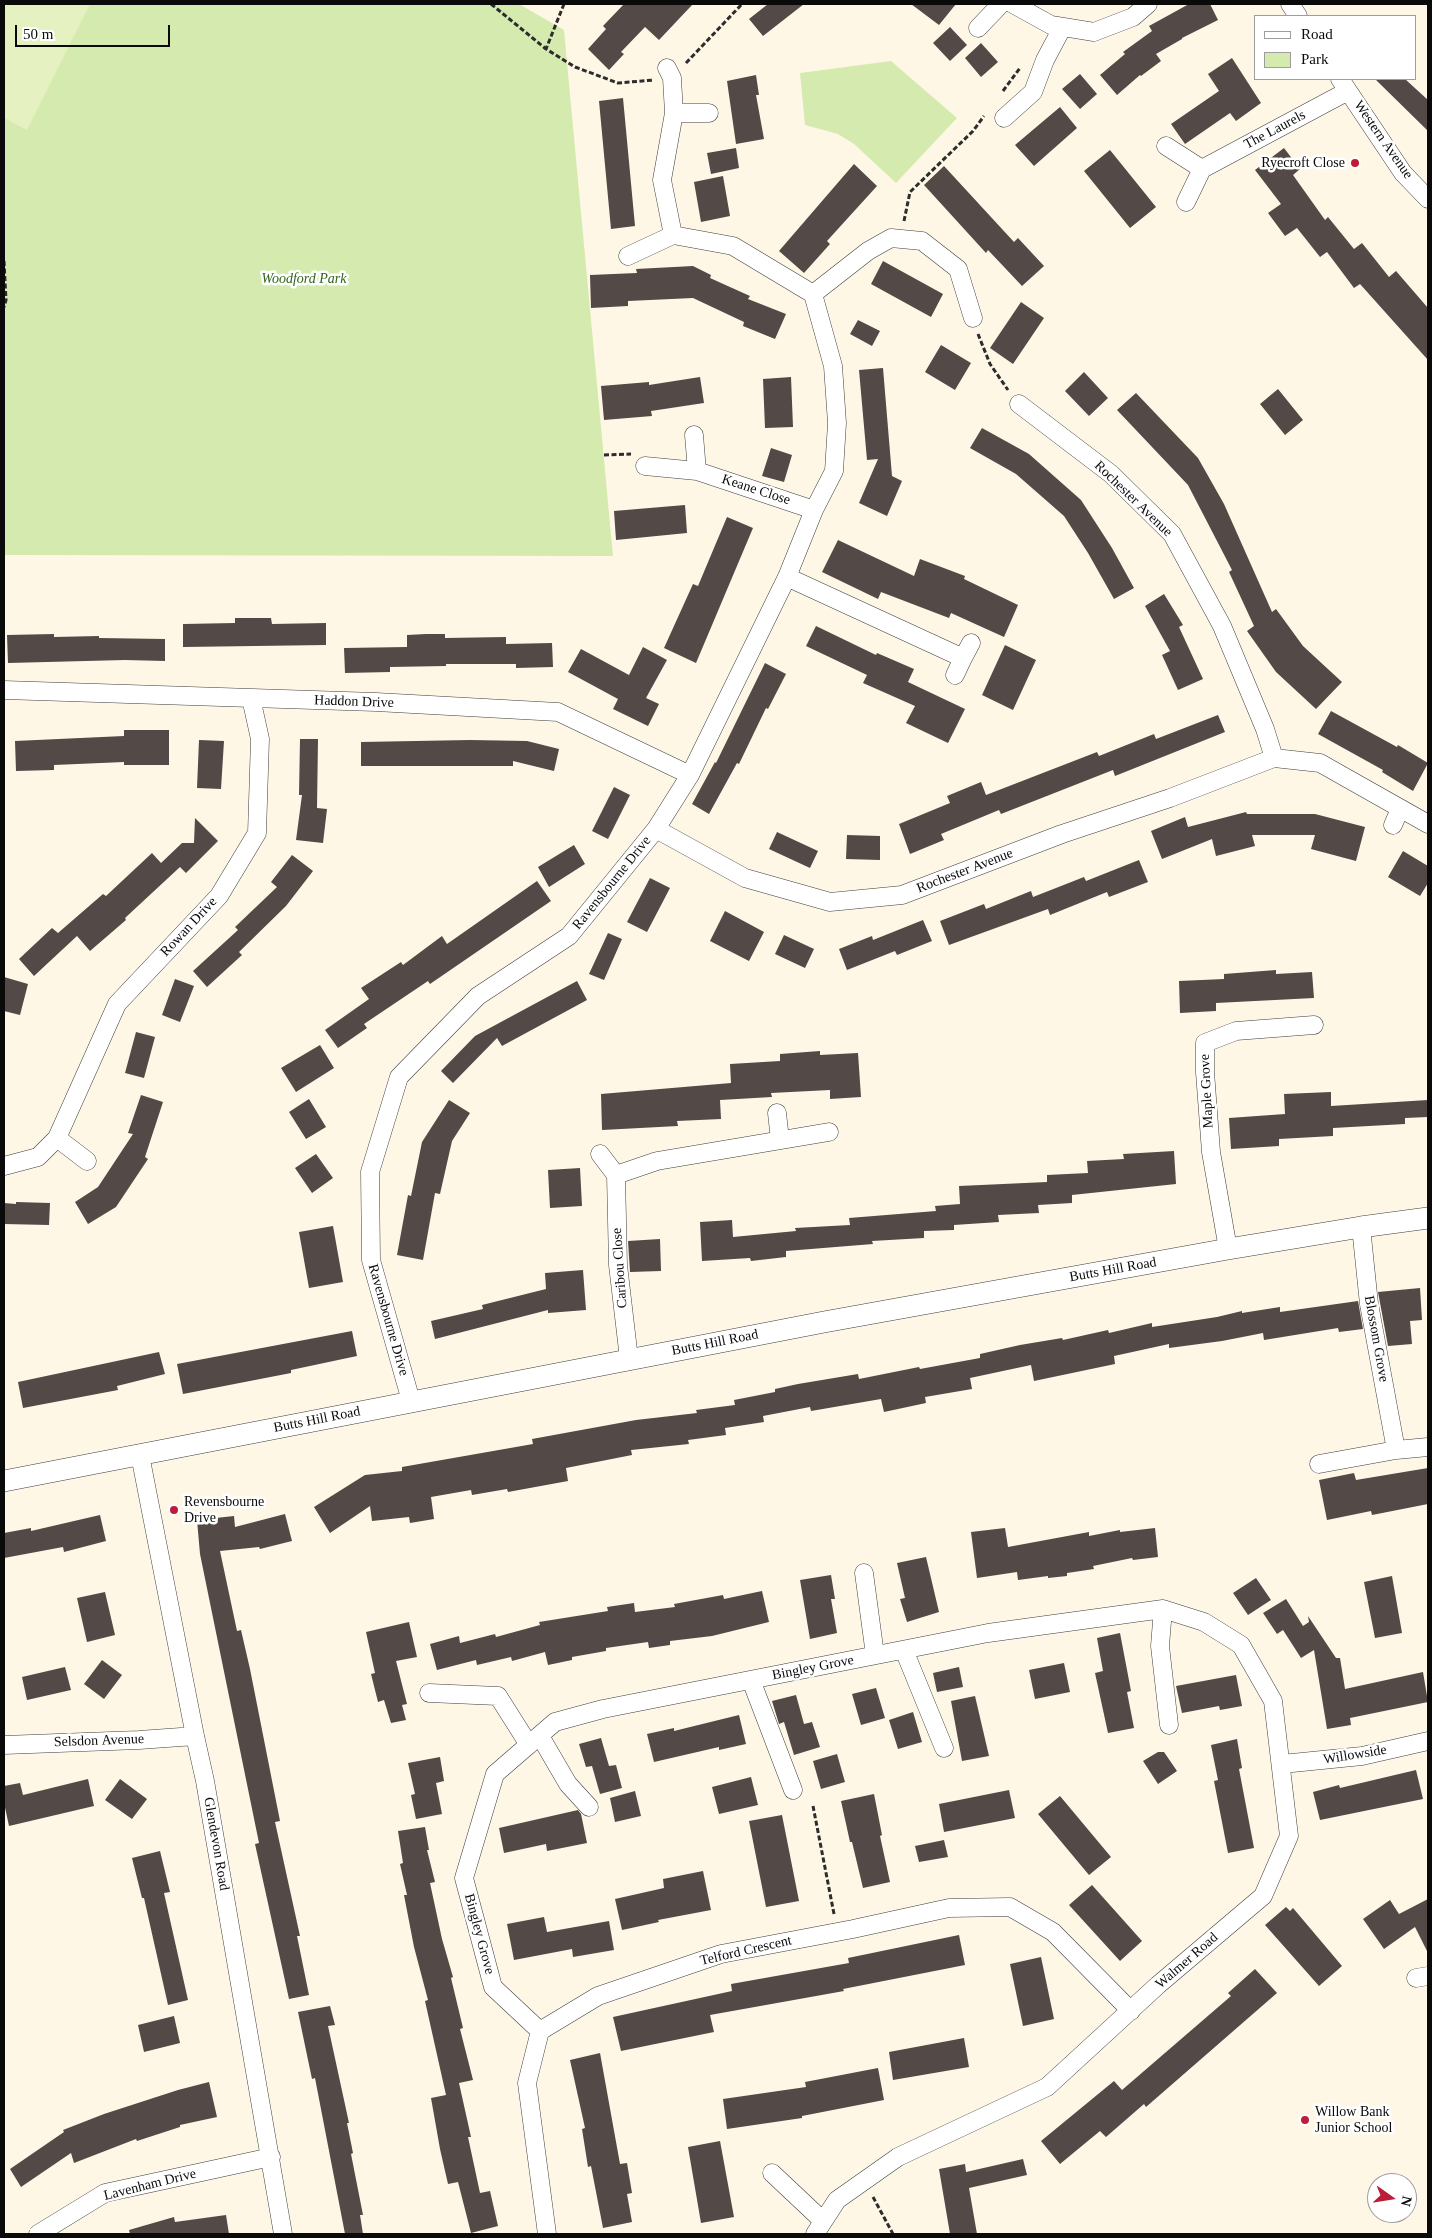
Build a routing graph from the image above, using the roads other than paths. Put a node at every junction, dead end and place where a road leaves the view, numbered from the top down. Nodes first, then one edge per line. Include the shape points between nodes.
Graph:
1 (1001, 4) edge
2 (1013, 4) edge
3 (1148, 4) edge
4 (1290, 4) edge
5 (1297, 15) edge
6 (978, 28) dead end
7 (1062, 28) junction
8 (669, 73) road end
9 (1344, 85) edge
10 (709, 113) dead end
11 (997, 113) road end
12 (674, 114) junction
13 (1166, 146) dead end
14 (1202, 169) junction
15 (1428, 199) edge
16 (1186, 202) dead end
17 (673, 234) junction
18 (628, 256) dead end
19 (814, 294) junction
20 (973, 318) road end
21 (1019, 404) road end
22 (694, 435) dead end
23 (645, 466) dead end
24 (698, 471) junction
25 (814, 510) junction
26 (787, 577) junction
27 (955, 675) dead end
28 (4, 690) edge
29 (251, 698) junction
30 (1274, 758) junction
31 (690, 775) junction
32 (1428, 824) edge
33 (656, 829) junction
34 (1314, 1025) dead end
35 (777, 1113) dead end
36 (829, 1132) dead end
37 (57, 1138) junction
38 (780, 1140) junction
39 (600, 1154) dead end
40 (87, 1161) dead end
41 (4, 1166) edge
42 (616, 1176) junction
43 (1428, 1218) edge
44 (1361, 1227) junction
45 (1228, 1250) junction
46 (629, 1360) junction
47 (411, 1401) junction
48 (1428, 1447) edge
49 (1396, 1450) junction
50 (140, 1455) junction
51 (1319, 1464) dead end
52 (4, 1481) edge
53 (864, 1573) dead end
54 (1162, 1609) junction
55 (988, 1633) joint
56 (904, 1650) junction
57 (875, 1655) junction
58 (751, 1680) junction
59 (429, 1693) dead end
60 (1169, 1725) dead end
61 (195, 1736) junction
62 (534, 1740) junction
63 (1428, 1742) edge
64 (4, 1745) edge
65 (944, 1748) dead end
66 (1282, 1764) junction
67 (793, 1790) dead end
68 (588, 1807) dead end
69 (1131, 2011) junction
70 (540, 2031) junction
71 (271, 2157) junction
72 (772, 2173) dead end
73 (819, 2227) edge
74 (38, 2234) edge
75 (284, 2234) edge
76 (547, 2234) edge

1 - 6 street
2 - 7 street
3 - 7 street via 1133,17 1094,32
4 - 5 street
7 - 11 street via 1033,92
8 - 12 street
9 - 14 street, The Laurels
9 - 15 street, Western Avenue via 1403,173
10 - 12 street
12 - 17 street via 662,180
13 - 14 street
14 - 16 street
17 - 18 street
17 - 19 street via 733,246
19 - 20 street via 868,251 891,238 922,241 958,268
19 - 25 street, Ravensbourne Drive via 834,366 837,424 834,471
21 - 30 street, Rochester Avenue via 1111,474 1172,534 1222,626 1265,728
22 - 24 street
23 - 24 street, Keane Close
24 - 25 street, Keane Close
25 - 26 street, Ravensbourne Drive
26 - 27 street via 967,650
26 - 31 street, Ravensbourne Drive
28 - 29 street, Haddon Drive
29 - 31 street, Haddon Drive via 558,712
29 - 37 street, Rowan Drive via 260,739 256,833 218,896 117,1004
30 - 32 street, Rochester Avenue via 1320,763 1396,817
30 - 33 street, Rochester Avenue via 902,895 830,902 745,878
31 - 33 street, Ravensbourne Drive
33 - 47 street, Ravensbourne Drive via 569,936 478,996 399,1077 370,1172 371,1260
34 - 45 street, Maple Grove via 1236,1031 1205,1043 1204,1072 1211,1152
35 - 38 street
36 - 38 street
37 - 40 street
37 - 41 street, Rowan Drive via 38,1157
38 - 42 street via 657,1161
39 - 42 street
42 - 46 street, Caribou Close via 618,1264
43 - 44 street, Butts Hill Road
44 - 45 street, Butts Hill Road
44 - 49 street, Blossom Grove via 1369,1304
45 - 46 street, Butts Hill Road
46 - 47 street, Butts Hill Road
47 - 50 street, Butts Hill Road
48 - 49 street
49 - 51 street
50 - 52 street, Butts Hill Road
50 - 61 street, Glendevon Road
53 - 57 street
54 - 55 street, Walmer Road
54 - 60 street via 1160,1646
54 - 66 street, Walmer Road via 1204,1622 1241,1645 1273,1701
55 - 56 street, Bingley Grove
56 - 57 street, Bingley Grove
56 - 65 street
57 - 58 street, Bingley Grove
58 - 62 street, Bingley Grove via 603,1708 555,1722
58 - 67 street, Bingley Grove
59 - 62 street via 498,1696
61 - 64 street, Selsdon Avenue
61 - 71 street, Glendevon Road
62 - 68 street
62 - 70 street, Bingley Grove via 495,1774 464,1878 493,1986
63 - 66 street, Willowside via 1362,1756
66 - 69 street, Walmer Road via 1289,1836 1262,1896
69 - 70 street, Telford Crescent via 1053,1932 1010,1908 949,1908 721,1954 598,1996
69 - 73 street, Walmer Road via 1047,2087 898,2157 837,2200
70 - 76 street via 527,2083
71 - 74 street, Lavenham Drive via 104,2193
71 - 75 street, Glendevon Road
72 - 73 street, Walmer Road

